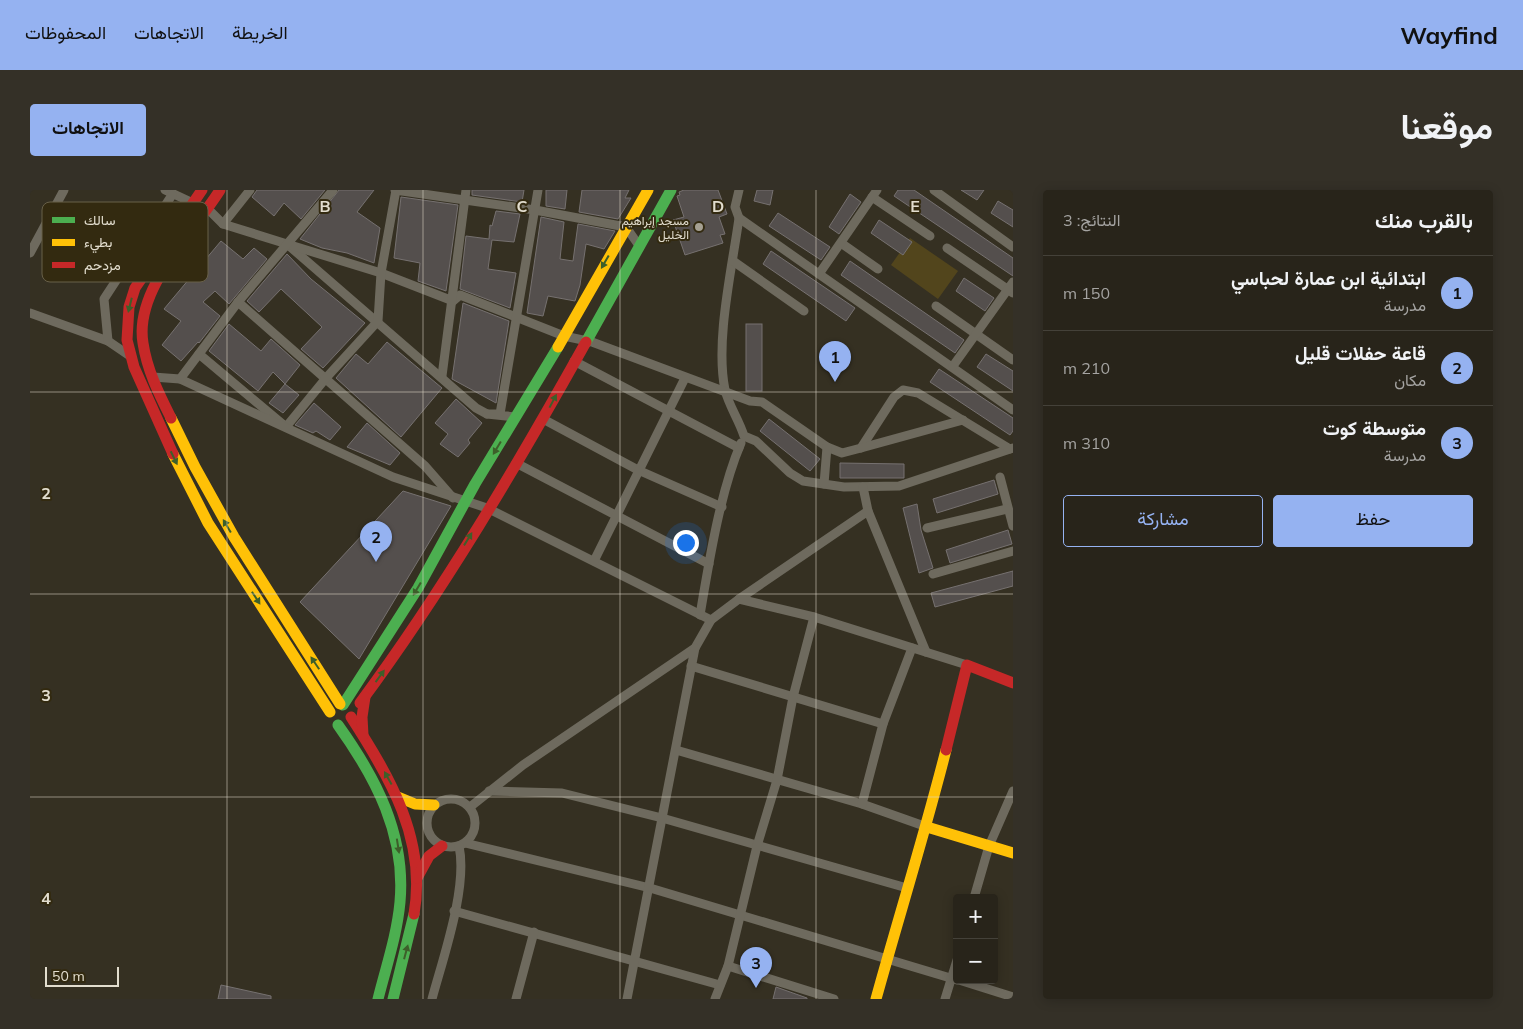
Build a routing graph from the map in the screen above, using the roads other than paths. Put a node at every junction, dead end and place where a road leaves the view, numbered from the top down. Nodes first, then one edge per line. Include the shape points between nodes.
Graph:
1 (64, 190) edge
2 (202, 190) edge
3 (220, 190) edge
4 (250, 190) edge
5 (333, 190) edge
6 (396, 190) edge
7 (466, 190) edge
8 (538, 190) edge
9 (648, 190) edge
10 (671, 190) edge
11 (739, 190) edge
12 (934, 190) edge
13 (169, 192) edge
14 (874, 194) edge
15 (464, 201) junction
16 (56, 202) edge
17 (191, 202) edge
18 (194, 202) edge
19 (209, 210) joint
20 (535, 210) junction
21 (739, 218) junction
22 (223, 224) junction
23 (42, 225) edge
24 (626, 227) junction
25 (930, 236) dead end
26 (33, 239) edge
27 (840, 243) junction
28 (287, 244) junction
29 (1013, 247) edge
30 (640, 248) junction
31 (947, 248) dead end
32 (30, 253) edge
33 (733, 261) junction
34 (878, 269) dead end
35 (381, 273) junction
36 (819, 274) junction
37 (114, 282) edge
38 (139, 282) edge
39 (157, 282) edge
40 (1011, 288) edge
41 (453, 301) junction
42 (238, 302) junction
43 (936, 306) dead end
44 (804, 311) dead end
45 (30, 313) edge
46 (517, 317) junction
47 (378, 321) junction
48 (976, 335) junction
49 (564, 336) junction
50 (108, 341) junction
51 (586, 342) junction
52 (200, 354) junction
53 (130, 356) junction
54 (1013, 360) edge
55 (574, 361) junction
56 (953, 366) junction
57 (442, 376) junction
58 (153, 377) junction
59 (326, 378) junction
60 (685, 378) junction
61 (180, 379) junction
62 (726, 392) junction
63 (669, 410) junction
64 (1013, 410) edge
65 (487, 414) junction
66 (516, 417) junction
67 (543, 419) junction
68 (963, 420) junction
69 (286, 427) junction
70 (744, 436) junction
71 (827, 447) junction
72 (739, 448) junction
73 (861, 448) junction
74 (1011, 448) edge
75 (516, 464) junction
76 (638, 470) junction
77 (1000, 477) dead end
78 (824, 484) junction
79 (863, 488) junction
80 (453, 498) junction
81 (465, 503) junction
82 (722, 507) junction
83 (487, 508) junction
84 (1007, 509) junction
85 (868, 511) junction
86 (616, 517) junction
87 (1013, 526) edge
88 (927, 528) dead end
89 (1013, 551) edge
90 (594, 561) junction
91 (709, 564) junction
92 (933, 574) dead end
93 (739, 599) junction
94 (700, 615) junction
95 (814, 617) junction
96 (711, 620) junction
97 (695, 648) junction
98 (912, 648) junction
99 (926, 652) junction
100 (967, 665) junction
101 (691, 666) junction
102 (1013, 683) edge
103 (365, 697) junction
104 (793, 697) junction
105 (342, 704) junction
106 (330, 712) junction
107 (351, 716) junction
108 (883, 724) junction
109 (338, 725) junction
110 (364, 737) junction
111 (676, 750) junction
112 (777, 780) junction
113 (489, 791) junction
114 (1013, 791) edge
115 (398, 797) junction
116 (862, 804) junction
117 (434, 805) junction
118 (470, 807) junction
119 (662, 818) junction
120 (927, 826) junction
121 (462, 844) junction
122 (442, 846) junction
123 (757, 846) junction
124 (989, 846) junction
125 (1013, 853) edge
126 (417, 878) junction
127 (650, 888) junction
128 (907, 888) junction
129 (975, 894) edge
130 (454, 911) junction
131 (740, 915) junction
132 (534, 932) junction
133 (635, 960) junction
134 (888, 960) junction
135 (728, 966) junction
136 (953, 978) edge
137 (953, 984) edge
138 (972, 984) edge
139 (720, 985) junction
140 (1013, 997) edge
141 (378, 999) edge
142 (393, 999) edge
143 (432, 999) edge
144 (516, 999) edge
145 (627, 999) edge
146 (716, 999) edge
147 (834, 999) edge
148 (876, 999) edge
149 (945, 999) edge

1 - 16 street
2 - 18 main road
3 - 19 main road
4 - 22 street
5 - 28 street
6 - 15 street
6 - 35 street
7 - 15 street
8 - 20 street
9 - 24 main road
10 - 30 main road
11 - 21 street via 735,208
12 - 29 street
13 - 17 street
14 - 25 street
14 - 27 street
15 - 20 street
15 - 41 street
19 - 22 street
20 - 24 street
20 - 46 street
21 - 33 street
21 - 36 street
22 - 28 street
23 - 26 street
24 - 30 street
24 -> 49 main road
26 - 32 street
27 - 34 street
27 - 36 street
28 - 35 street
28 - 42 street
28 - 47 street
30 - 51 main road
31 - 40 street
33 - 44 street
33 - 62 street via 723,334 722,368
35 - 41 street
35 - 47 street
36 - 56 street
37 - 50 street via 104,299
38 -> 53 main road via 129,307 127,323
39 - 58 main road via 147,301 142,328 142,342
40 - 48 street
41 - 46 street via 460,295
41 - 57 street
42 - 52 street
42 - 59 street
43 - 48 street
45 - 50 street
46 - 49 street
46 - 65 street via 500,414
47 - 57 street
47 - 59 street
48 - 54 street
48 - 56 street
49 - 51 street
49 - 66 main road
50 - 53 street
51 - 55 main road
51 - 60 street
52 - 61 street
52 - 69 street
53 -> 106 main road via 173,456 208,523
55 - 63 street
67 -> 55 main road
56 - 64 street
57 - 65 street via 476,408
58 - 61 street
105 -> 58 main road via 201,483
59 - 69 street
59 - 80 street via 425,466
60 - 62 street
60 - 63 street
61 - 69 street
62 - 70 street
62 - 71 street via 762,402
63 - 72 street
63 - 76 street
65 - 66 street
66 -> 81 main road
67 - 75 main road
67 - 76 street
68 - 73 street
68 - 73 street via 918,393 903,390 894,397
68 - 74 street
69 - 80 street via 393,477
70 - 72 street
70 - 78 street via 756,441 803,481
71 - 73 street via 842,453
71 - 78 street
72 - 82 street
74 - 79 street via 899,486
75 - 83 main road
75 - 86 street
76 - 82 street
76 - 86 street
77 - 84 street
78 - 79 street
79 - 85 street
80 - 81 street
81 - 83 street
81 -> 105 main road via 418,588 372,663
82 - 91 street
83 - 90 street
103 -> 83 main road via 403,645
84 - 87 street
84 - 88 street
85 - 93 street
85 - 99 street
86 - 90 street
86 - 91 street
89 - 92 street
90 - 94 street
91 - 94 street
93 - 95 street
93 - 96 street
94 - 96 street
95 - 98 street
95 - 104 street
96 - 97 street
97 - 101 street
97 - 113 street
98 - 99 street
98 - 108 street
99 - 100 street
100 - 102 main road
100 - 120 main road
101 - 104 street
101 - 111 street
103 - 107 main road
103 - 110 main road
104 - 108 street
104 - 112 street
105 - 106 main road via 334,706
105 - 107 main road via 349,708
106 - 109 main road via 332,722
107 - 109 main road via 344,725
107 - 110 main road
108 - 116 street
109 -> 141 main road via 380,791 395,831 398,850 400,904
115 -> 110 main road
111 - 112 street
111 - 119 street
112 - 116 street
112 - 123 street
113 - 118 street
113 - 119 street via 562,793
114 - 124 street
115 - 117 main road via 415,804
115 - 126 main road via 411,837
116 - 120 street
117 - 118 street via 441,800 457,798
117 - 122 street via 427,819 427,828
118 - 121 street via 475,830
119 - 123 street
119 - 127 street
120 - 124 main road
120 - 128 main road
121 - 122 street
121 - 127 street
121 - 130 street
122 - 126 main road via 429,856
123 - 128 street
123 - 131 street
124 - 125 main road
124 - 129 street
142 -> 126 main road via 408,942
127 - 131 street
127 - 133 street
128 - 134 main road
130 - 132 street
130 - 143 street
131 - 134 street
131 - 135 street
132 - 133 street
132 - 144 street
133 - 139 street
133 - 145 street
134 - 136 street
134 - 148 main road
135 - 139 street
135 - 147 street
137 - 149 street
138 - 140 street
139 - 146 street

